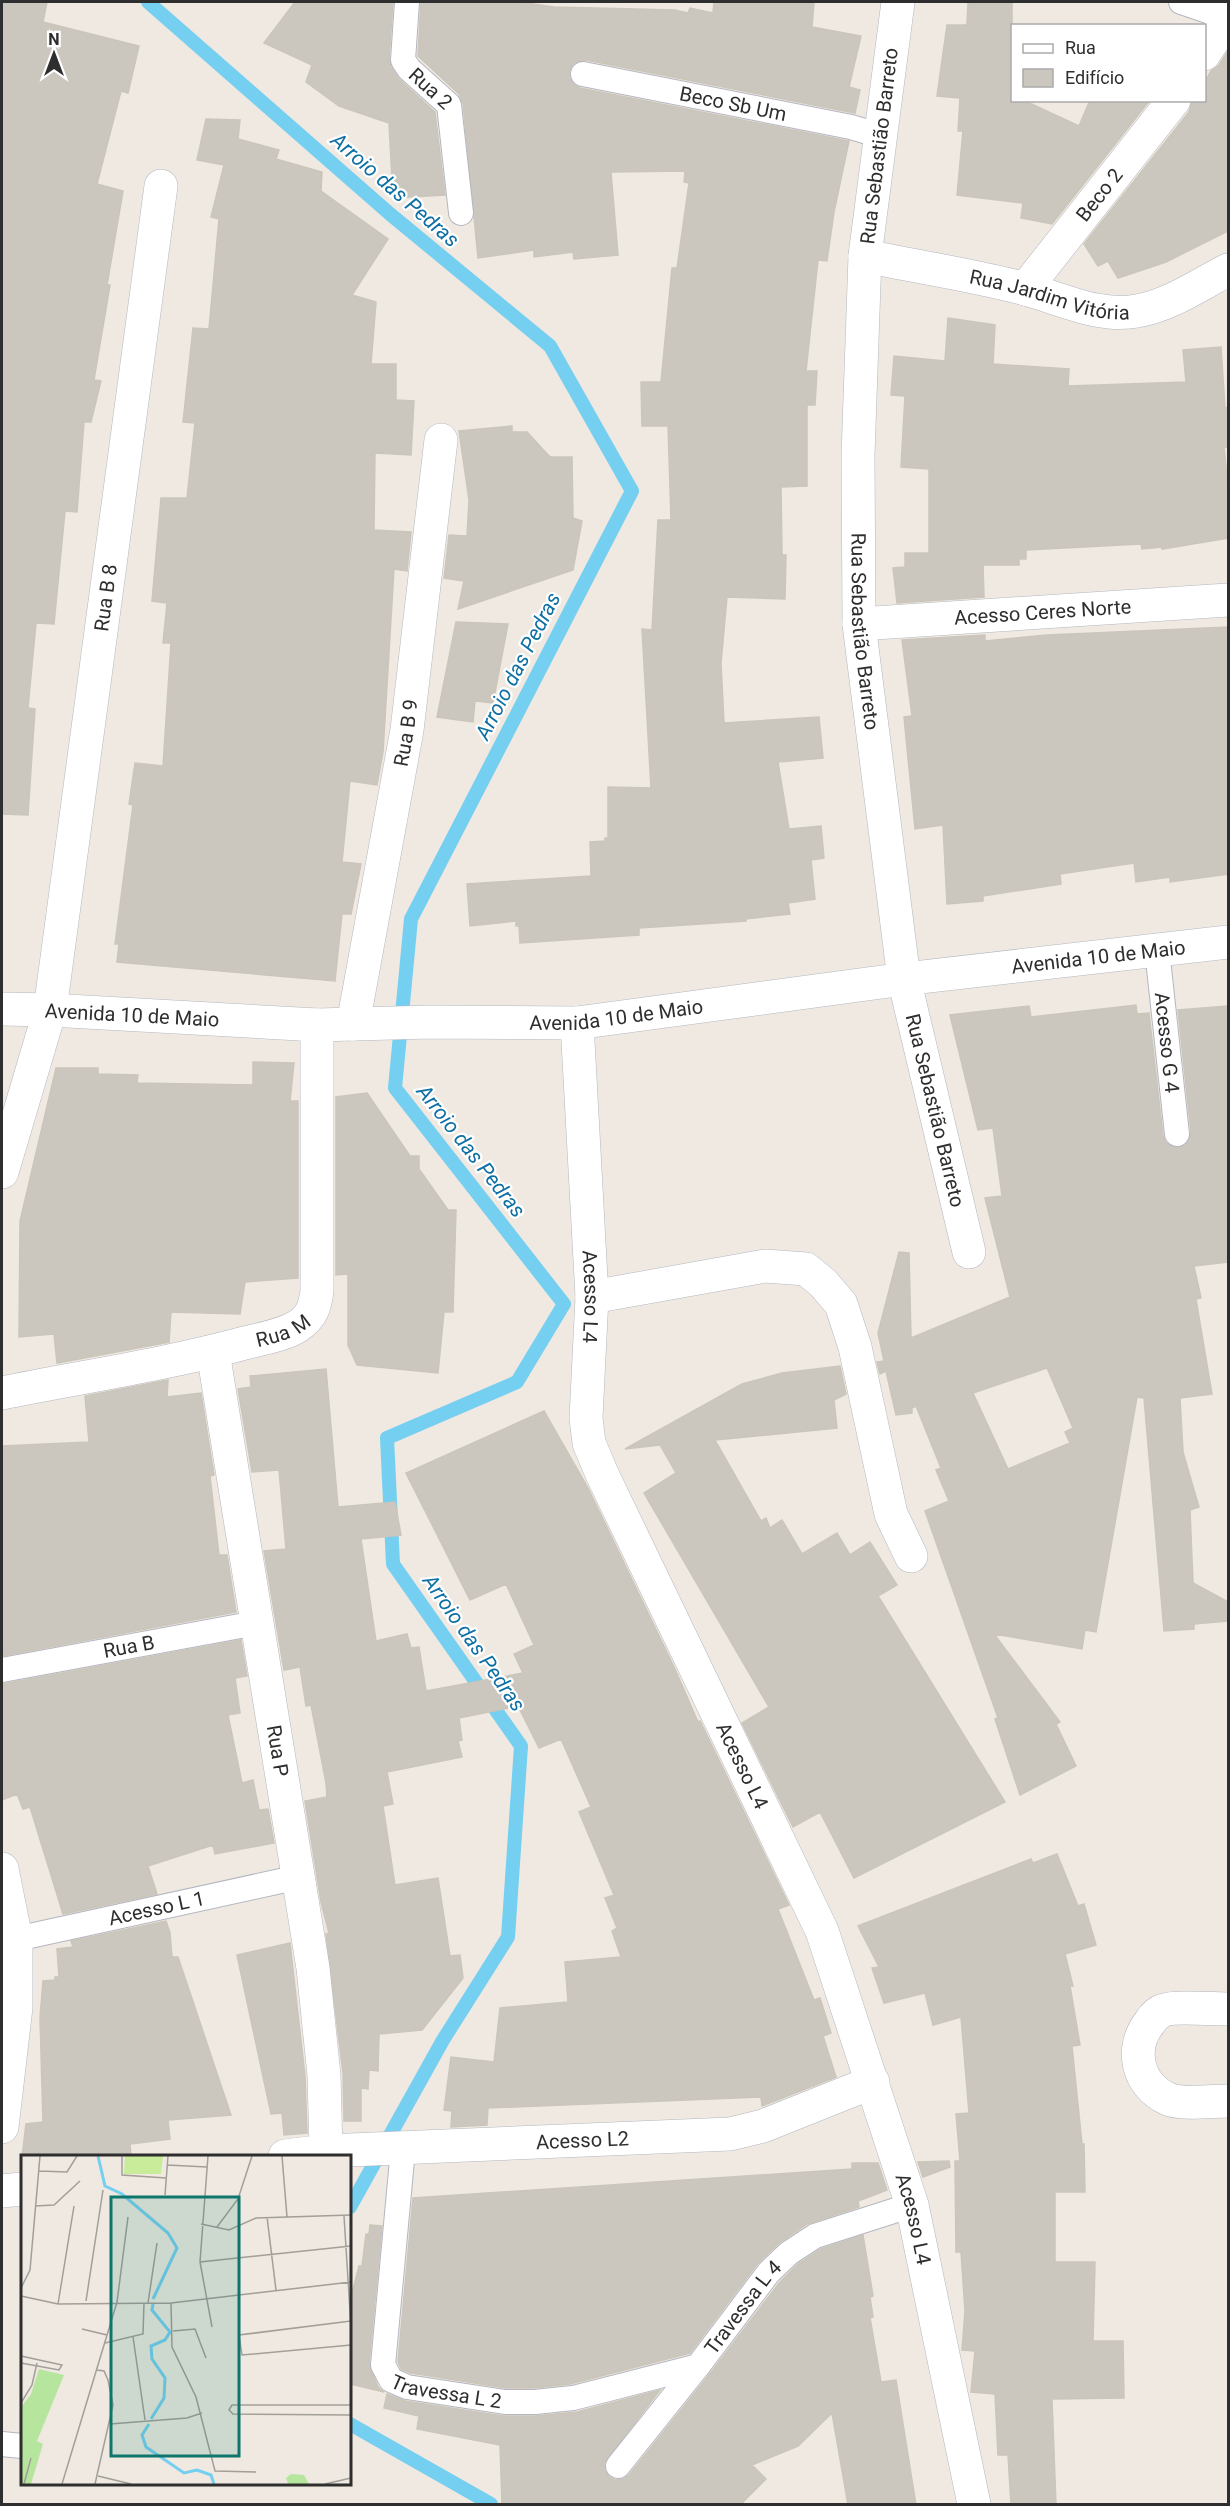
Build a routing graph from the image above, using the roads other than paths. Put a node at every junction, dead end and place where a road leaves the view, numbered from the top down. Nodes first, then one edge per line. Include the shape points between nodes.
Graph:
1 (407, 2) edge
2 (898, 2) edge
3 (1181, 2) edge
4 (1228, 18) edge
5 (1206, 51) edge
6 (583, 74) dead end
7 (1172, 102) edge
8 (881, 136) junction
9 (161, 186) dead end
10 (461, 213) dead end
11 (865, 256) junction
12 (1228, 270) edge
13 (1025, 289) junction
14 (441, 440) dead end
15 (1228, 600) edge
16 (859, 624) junction
17 (1228, 942) edge
18 (1157, 950) junction
19 (904, 979) junction
20 (2, 1009) edge
21 (50, 1010) junction
22 (577, 1023) junction
23 (366, 1024) junction
24 (318, 1025) junction
25 (1177, 1134) dead end
26 (2, 1172) edge
27 (969, 1252) dead end
28 (592, 1297) junction
29 (213, 1352) junction
30 (2, 1393) edge
31 (911, 1556) dead end
32 (256, 1623) junction
33 (2, 1670) edge
34 (2, 1869) edge
35 (299, 1877) junction
36 (15, 1939) junction
37 (1228, 2009) edge
38 (873, 2082) junction
39 (1228, 2101) edge
40 (2, 2127) edge
41 (403, 2149) junction
42 (326, 2151) junction
43 (299, 2155) edge
44 (21, 2189) edge
45 (2, 2191) edge
46 (912, 2205) junction
47 (698, 2366) junction
48 (2, 2444) edge
49 (21, 2446) edge
50 (618, 2466) dead end
51 (974, 2505) edge

1 - 10 lane, Rua 2 via 403,60 449,105
2 - 8 street, Rua Sebastião Barreto
3 - 4 lane
4 - 5 street
6 - 8 lane, Beco Sb Um
7 - 13 street, Beco 2
8 - 11 street, Rua Sebastião Barreto
9 - 21 street, Rua B 8
11 - 13 street, Rua Jardim Vitória
11 - 16 street, Rua Sebastião Barreto via 858,455
12 - 13 street, Rua Jardim Vitória via 1166,302 1137,312 1093,309
14 - 23 street, Rua B 9 via 407,730
15 - 16 street, Acesso Ceres Norte
16 - 19 street, Rua Sebastião Barreto
17 - 18 street, Avenida 10 de Maio
18 - 19 street, Avenida 10 de Maio
18 - 25 lane, Acesso G 4
19 - 22 street, Avenida 10 de Maio
19 - 27 street, Rua Sebastião Barreto
20 - 21 street, Avenida 10 de Maio
21 - 24 street, Avenida 10 de Maio
21 - 26 street, Rua B 8
22 - 23 street, Avenida 10 de Maio
22 - 28 street, Acesso L4
23 - 24 street, Avenida 10 de Maio
24 - 29 street, Rua M via 314,1307 309,1317 282,1334
28 - 31 street via 765,1266 806,1269 841,1304 855,1347 891,1514
28 - 38 street, Acesso L4 via 586,1418 589,1443 822,1930
29 - 30 street, Rua M
29 - 32 street, Rua P
32 - 33 lane, Rua B
32 - 35 street, Rua P
34 - 36 street
35 - 36 lane, Acesso L 1
35 - 42 street, Rua P via 319,2016
36 - 40 street via 16,2007
37 - 39 street via 1164,2009 1144,2029 1138,2042 1141,2072 1159,2094 1172,2100
38 - 41 street, Acesso L2 via 763,2126 730,2134
38 - 46 street, Acesso L4
41 - 42 street, Acesso L2
41 - 47 lane, Travessa L 2 via 383,2365 391,2380 407,2387 505,2402 535,2402 573,2398
42 - 43 street, Acesso L2
44 - 45 street
46 - 47 lane, Travessa L 4 via 815,2236 789,2253 769,2272
46 - 51 street, Acesso L4
47 - 50 lane, Travessa L 4
48 - 49 lane

